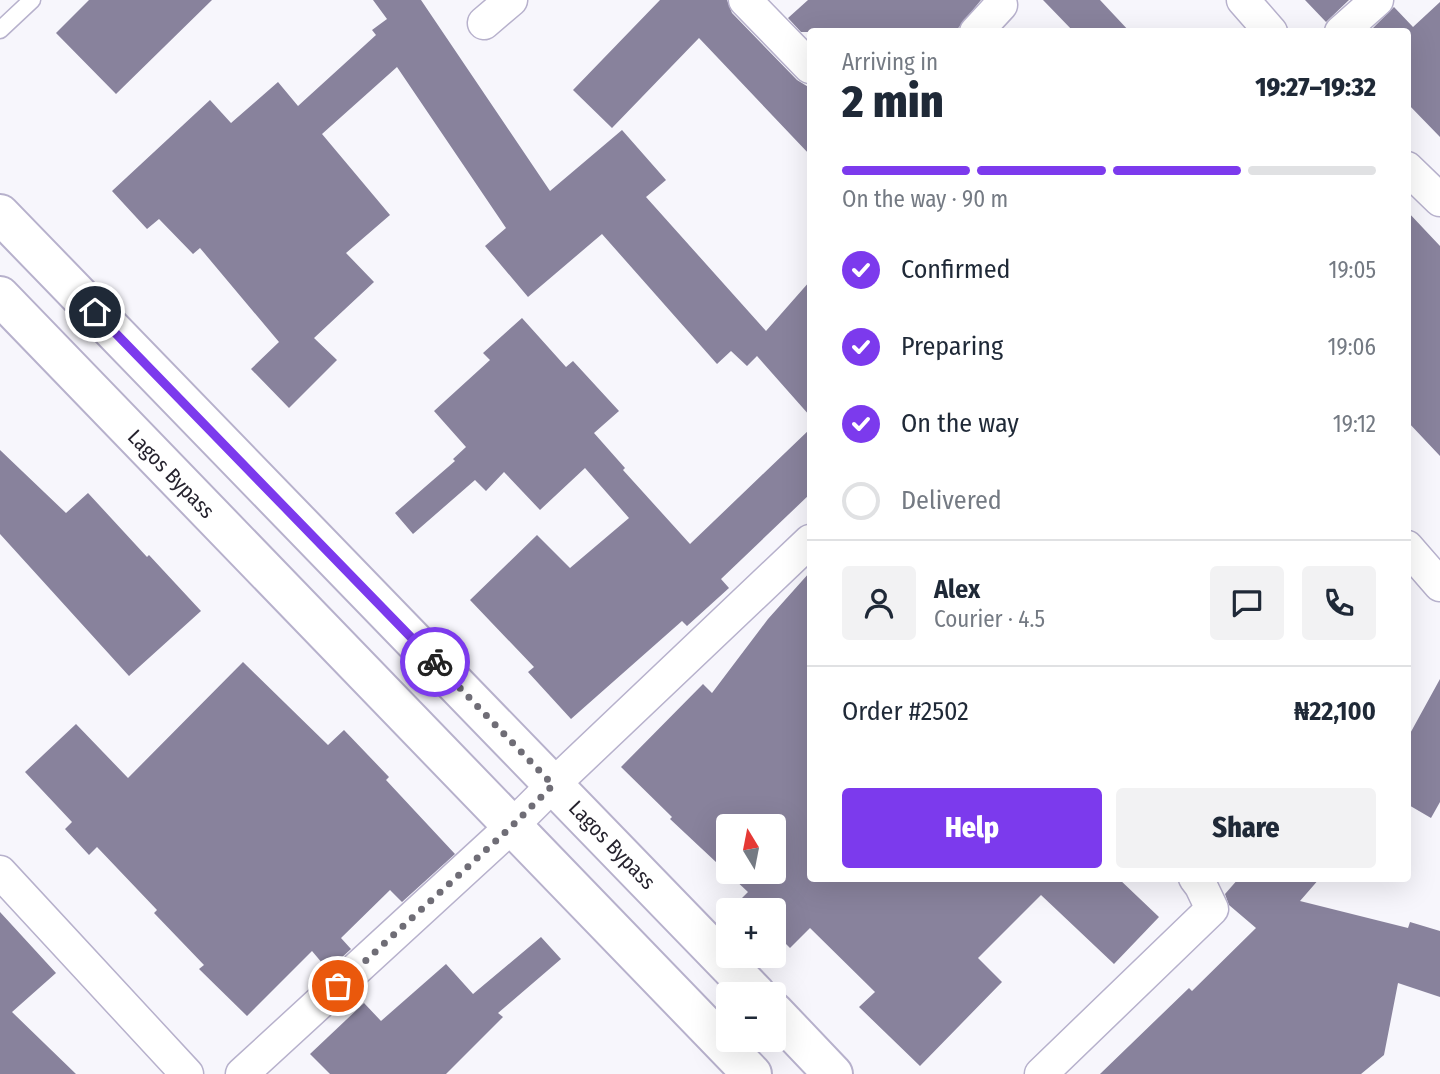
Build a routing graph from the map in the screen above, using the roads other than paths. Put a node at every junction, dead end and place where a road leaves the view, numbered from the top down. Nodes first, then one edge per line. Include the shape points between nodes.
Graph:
1 (32, 0) edge
2 (511, 0) edge
3 (745, 0) edge
4 (1243, 0) edge
5 (1377, 0) edge
6 (998, 12) edge
7 (484, 23) dead end
8 (980, 28) edge
9 (1268, 28) edge
10 (1346, 28) edge
11 (0, 30) edge
12 (807, 64) edge
13 (1411, 172) edge
14 (1440, 200) edge
15 (0, 214) edge
16 (0, 296) edge
17 (807, 544) edge
18 (1411, 551) edge
19 (1440, 584) edge
20 (553, 785) junction
21 (511, 827) junction
22 (0, 872) edge
23 (1198, 882) edge
24 (744, 982) edge
25 (786, 1025) edge
26 (187, 1074) edge
27 (242, 1074) edge
28 (752, 1074) edge
29 (833, 1074) edge
30 (1041, 1074) edge

1 - 11 lane
2 - 7 street
3 - 12 street
4 - 9 street
5 - 10 street
6 - 8 street
13 - 14 street
15 - 20 main road, Lagos Bypass
16 - 21 main road, Lagos Bypass
17 - 20 street
18 - 19 street
20 - 21 street
20 - 24 main road, Lagos Bypass
21 - 27 street
21 - 28 main road, Lagos Bypass
22 - 26 street
23 - 30 street via 1212,909
25 - 29 main road

